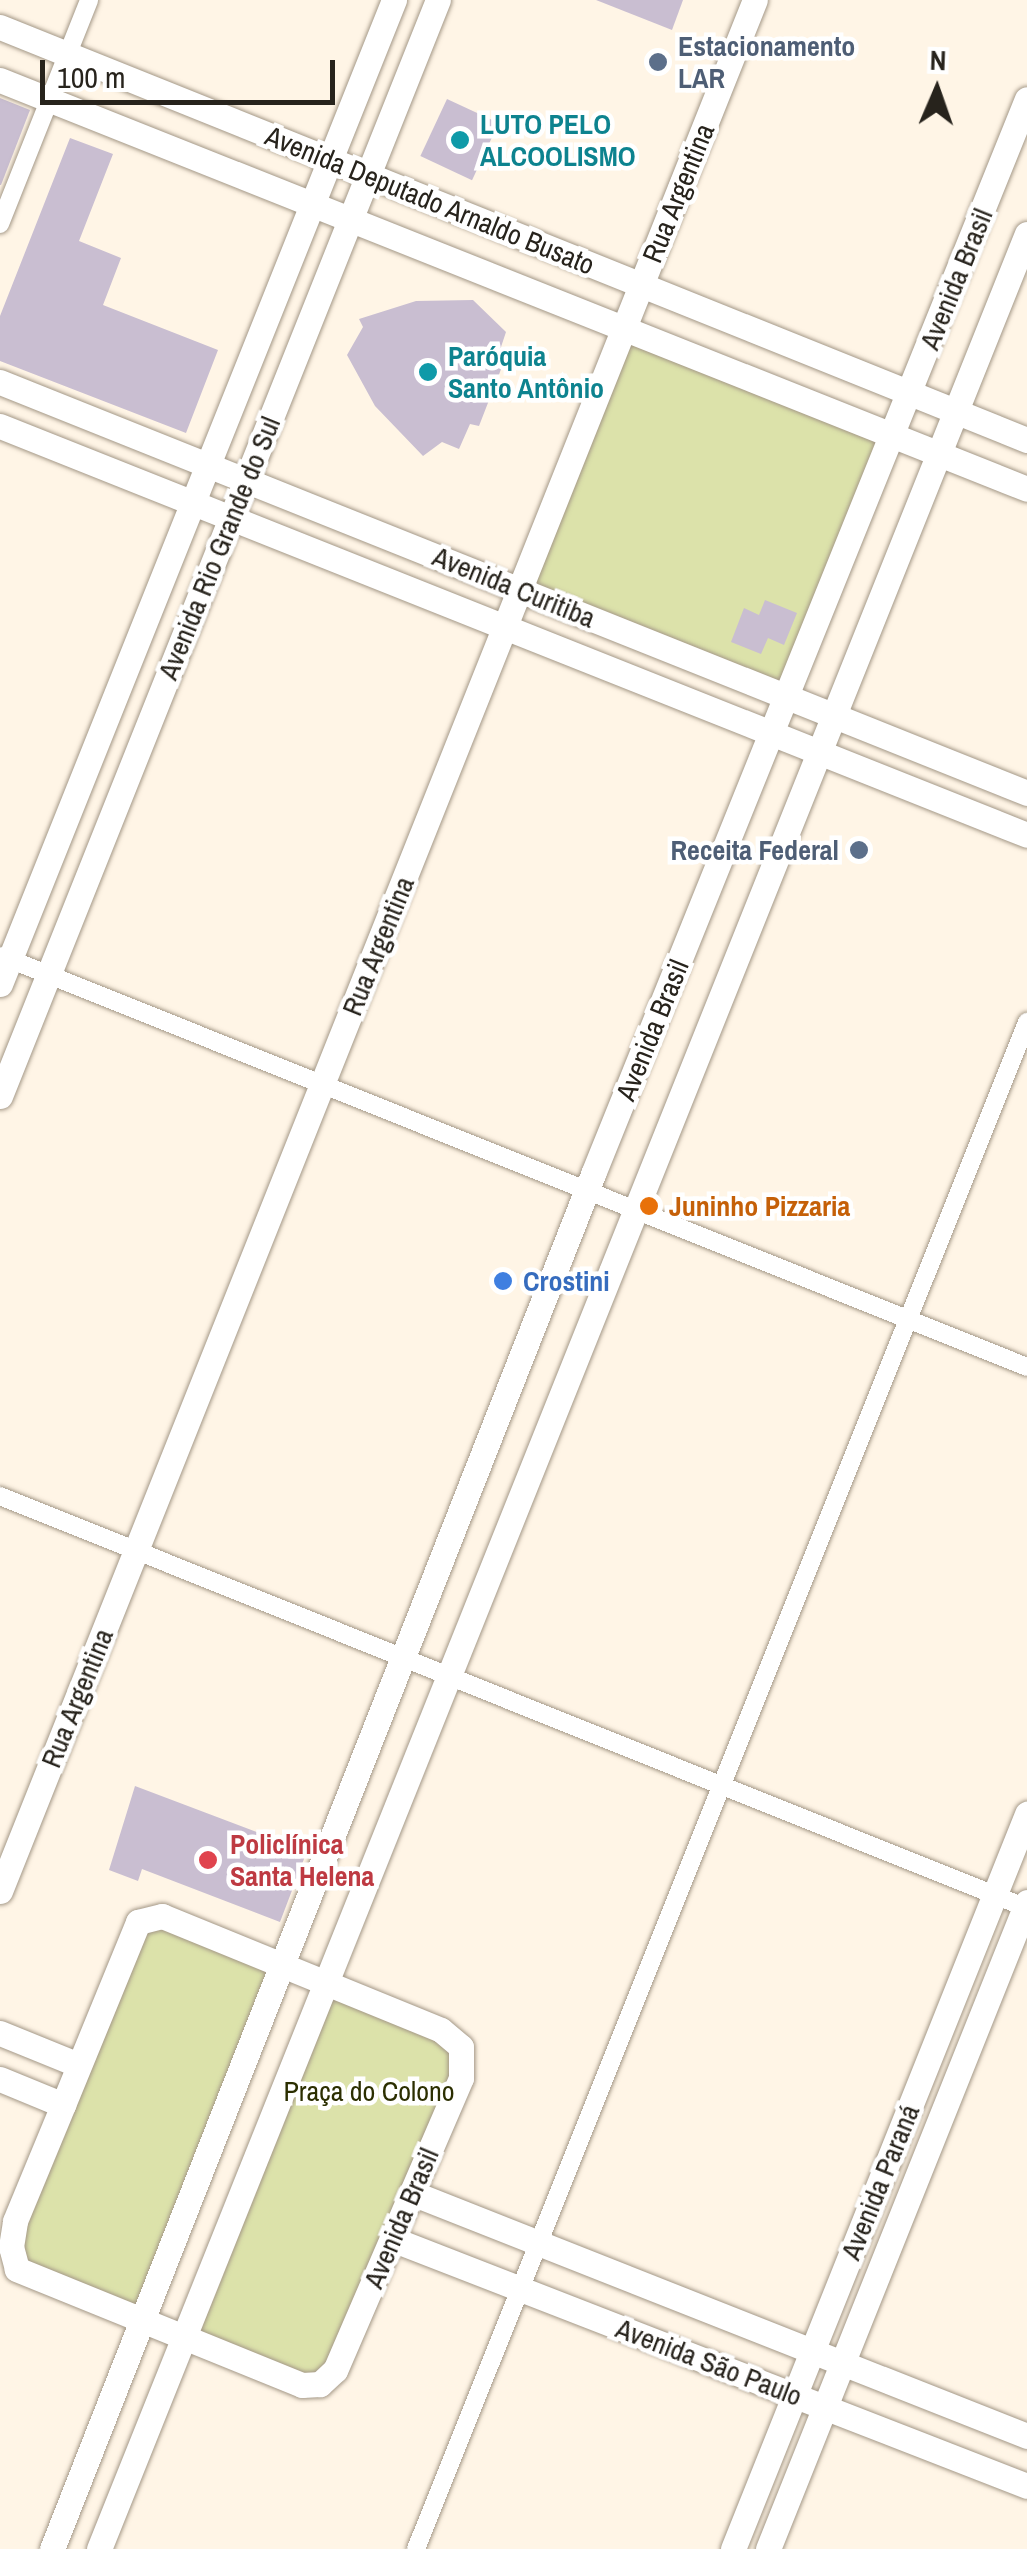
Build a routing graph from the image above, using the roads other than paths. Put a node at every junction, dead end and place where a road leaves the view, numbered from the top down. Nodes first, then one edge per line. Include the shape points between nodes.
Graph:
1 (90, 0) edge
2 (394, 0) edge
3 (438, 0) edge
4 (755, 0) edge
5 (0, 27) edge
6 (68, 54) junction
7 (0, 80) edge
8 (1027, 99) edge
9 (50, 100) junction
10 (330, 160) junction
11 (368, 175) junction
12 (312, 204) junction
13 (350, 220) junction
14 (0, 224) edge
15 (1027, 234) edge
16 (642, 285) junction
17 (624, 328) junction
18 (0, 382) edge
19 (910, 393) junction
20 (957, 412) junction
21 (0, 426) edge
22 (894, 436) junction
23 (1027, 440) edge
24 (940, 454) junction
25 (208, 465) junction
26 (246, 480) junction
27 (1027, 489) edge
28 (192, 502) junction
29 (231, 518) junction
30 (520, 590) junction
31 (505, 627) junction
32 (787, 697) junction
33 (836, 717) junction
34 (772, 733) junction
35 (822, 753) junction
36 (1027, 793) edge
37 (1027, 835) edge
38 (5, 957) edge
39 (48, 975) junction
40 (0, 984) edge
41 (1027, 1022) edge
42 (322, 1084) junction
43 (0, 1096) edge
44 (586, 1190) junction
45 (638, 1211) junction
46 (908, 1320) junction
47 (1027, 1367) edge
48 (0, 1496) edge
49 (136, 1550) junction
50 (403, 1658) junction
51 (451, 1677) junction
52 (722, 1786) junction
53 (1027, 1814) edge
54 (0, 1891) edge
55 (994, 1896) junction
56 (1026, 1906) edge
57 (283, 1964) junction
58 (328, 1982) junction
59 (0, 2033) edge
60 (79, 2065) junction
61 (0, 2080) edge
62 (63, 2105) junction
63 (412, 2193) junction
64 (392, 2239) junction
65 (538, 2243) junction
66 (520, 2289) junction
67 (140, 2319) junction
68 (183, 2337) junction
69 (812, 2351) junction
70 (842, 2363) junction
71 (794, 2396) junction
72 (824, 2407) junction
73 (1027, 2436) edge
74 (1027, 2486) edge
75 (52, 2549) edge
76 (98, 2549) edge
77 (416, 2549) edge
78 (733, 2549) edge
79 (768, 2549) edge

1 - 6 street
2 - 10 street, Avenida Rio Grande do Sul
3 - 11 street, Avenida Rio Grande do Sul
4 - 16 street, Rua Argentina
5 - 6 street, Avenida Deputado Arnaldo Busato
6 - 9 street
6 - 10 street, Avenida Deputado Arnaldo Busato
7 - 9 street, Avenida Deputado Arnaldo Busato
8 - 19 street, Avenida Brasil
9 - 12 street, Avenida Deputado Arnaldo Busato
9 - 14 street
10 - 11 street, Avenida Deputado Arnaldo Busato
10 - 12 street, Avenida Rio Grande do Sul
11 - 13 street, Avenida Rio Grande do Sul
11 - 16 street, Avenida Deputado Arnaldo Busato
12 - 13 street, Avenida Deputado Arnaldo Busato
12 - 25 street, Avenida Rio Grande do Sul
13 - 17 street, Avenida Deputado Arnaldo Busato
13 - 26 street, Avenida Rio Grande do Sul
15 - 20 street, Avenida Brasil
16 - 17 street, Rua Argentina
16 - 19 street, Avenida Deputado Arnaldo Busato
17 - 22 street, Avenida Deputado Arnaldo Busato
17 - 30 street, Rua Argentina
18 - 25 street, Avenida Curitiba
19 - 20 street, Avenida Deputado Arnaldo Busato
19 - 22 street, Avenida Brasil
20 - 23 street, Avenida Deputado Arnaldo Busato
20 - 24 street, Avenida Brasil
21 - 28 street, Avenida Curitiba
22 - 24 street, Avenida Deputado Arnaldo Busato
22 - 32 street, Avenida Brasil
24 - 27 street, Avenida Deputado Arnaldo Busato
24 - 33 street, Avenida Brasil
25 - 26 street, Avenida Curitiba
25 - 28 street, Avenida Rio Grande do Sul
26 - 29 street, Avenida Rio Grande do Sul
26 - 30 street, Avenida Curitiba
28 - 29 street, Avenida Curitiba
28 - 38 street, Avenida Rio Grande do Sul
29 - 31 street, Avenida Curitiba
29 - 39 street, Avenida Rio Grande do Sul
30 - 31 street, Rua Argentina
30 - 32 street, Avenida Curitiba
31 - 34 street, Avenida Curitiba
31 - 42 street, Rua Argentina
32 - 33 street, Avenida Curitiba
32 - 34 street, Avenida Brasil
33 - 35 street, Avenida Brasil
33 - 36 street, Avenida Curitiba
34 - 35 street, Avenida Curitiba
34 - 44 street, Avenida Brasil
35 - 37 street, Avenida Curitiba
35 - 45 street, Avenida Brasil
38 - 39 street
38 - 40 street, Avenida Rio Grande do Sul
39 - 42 street
39 - 43 street, Avenida Rio Grande do Sul
41 - 46 street
42 - 44 street
42 - 49 street, Rua Argentina
44 - 45 street
44 - 50 street, Avenida Brasil
45 - 46 street
45 - 51 street, Avenida Brasil
46 - 47 street
46 - 52 street
48 - 49 street
49 - 50 street
49 - 54 street, Rua Argentina
50 - 51 street
50 - 57 street, Avenida Brasil
51 - 52 street
51 - 58 street, Avenida Brasil
52 - 55 street
52 - 65 street
53 - 55 street, Avenida Paraná
55 - 56 street
55 - 69 street, Avenida Paraná
56 - 70 street, Avenida Paraná
57 - 58 street, Avenida Brasil
57 - 60 street, Avenida Brasil via 162,1916 138,1922
57 - 67 street, Avenida Brasil
58 - 63 street, Avenida Brasil via 441,2030 460,2047 461,2078
58 - 68 street, Avenida Brasil
59 - 60 street
60 - 62 street, Avenida Brasil
61 - 62 street
62 - 67 street, Avenida Brasil via 15,2221 10,2247 17,2269
63 - 64 street, Avenida Brasil
63 - 65 street, Avenida São Paulo
64 - 66 street, Avenida São Paulo
64 - 68 street, Avenida Brasil via 335,2370 320,2384 302,2385
65 - 66 street
65 - 69 street, Avenida São Paulo
66 - 71 street, Avenida São Paulo
66 - 77 street
67 - 68 street, Avenida Brasil
67 - 75 street, Avenida Brasil
68 - 76 street, Avenida Brasil
69 - 70 street, Avenida São Paulo
69 - 71 street, Avenida Paraná
70 - 72 street, Avenida Paraná
70 - 73 street, Avenida São Paulo
71 - 72 street, Avenida São Paulo
71 - 78 street, Avenida Paraná
72 - 74 street, Avenida São Paulo
72 - 79 street, Avenida Paraná

